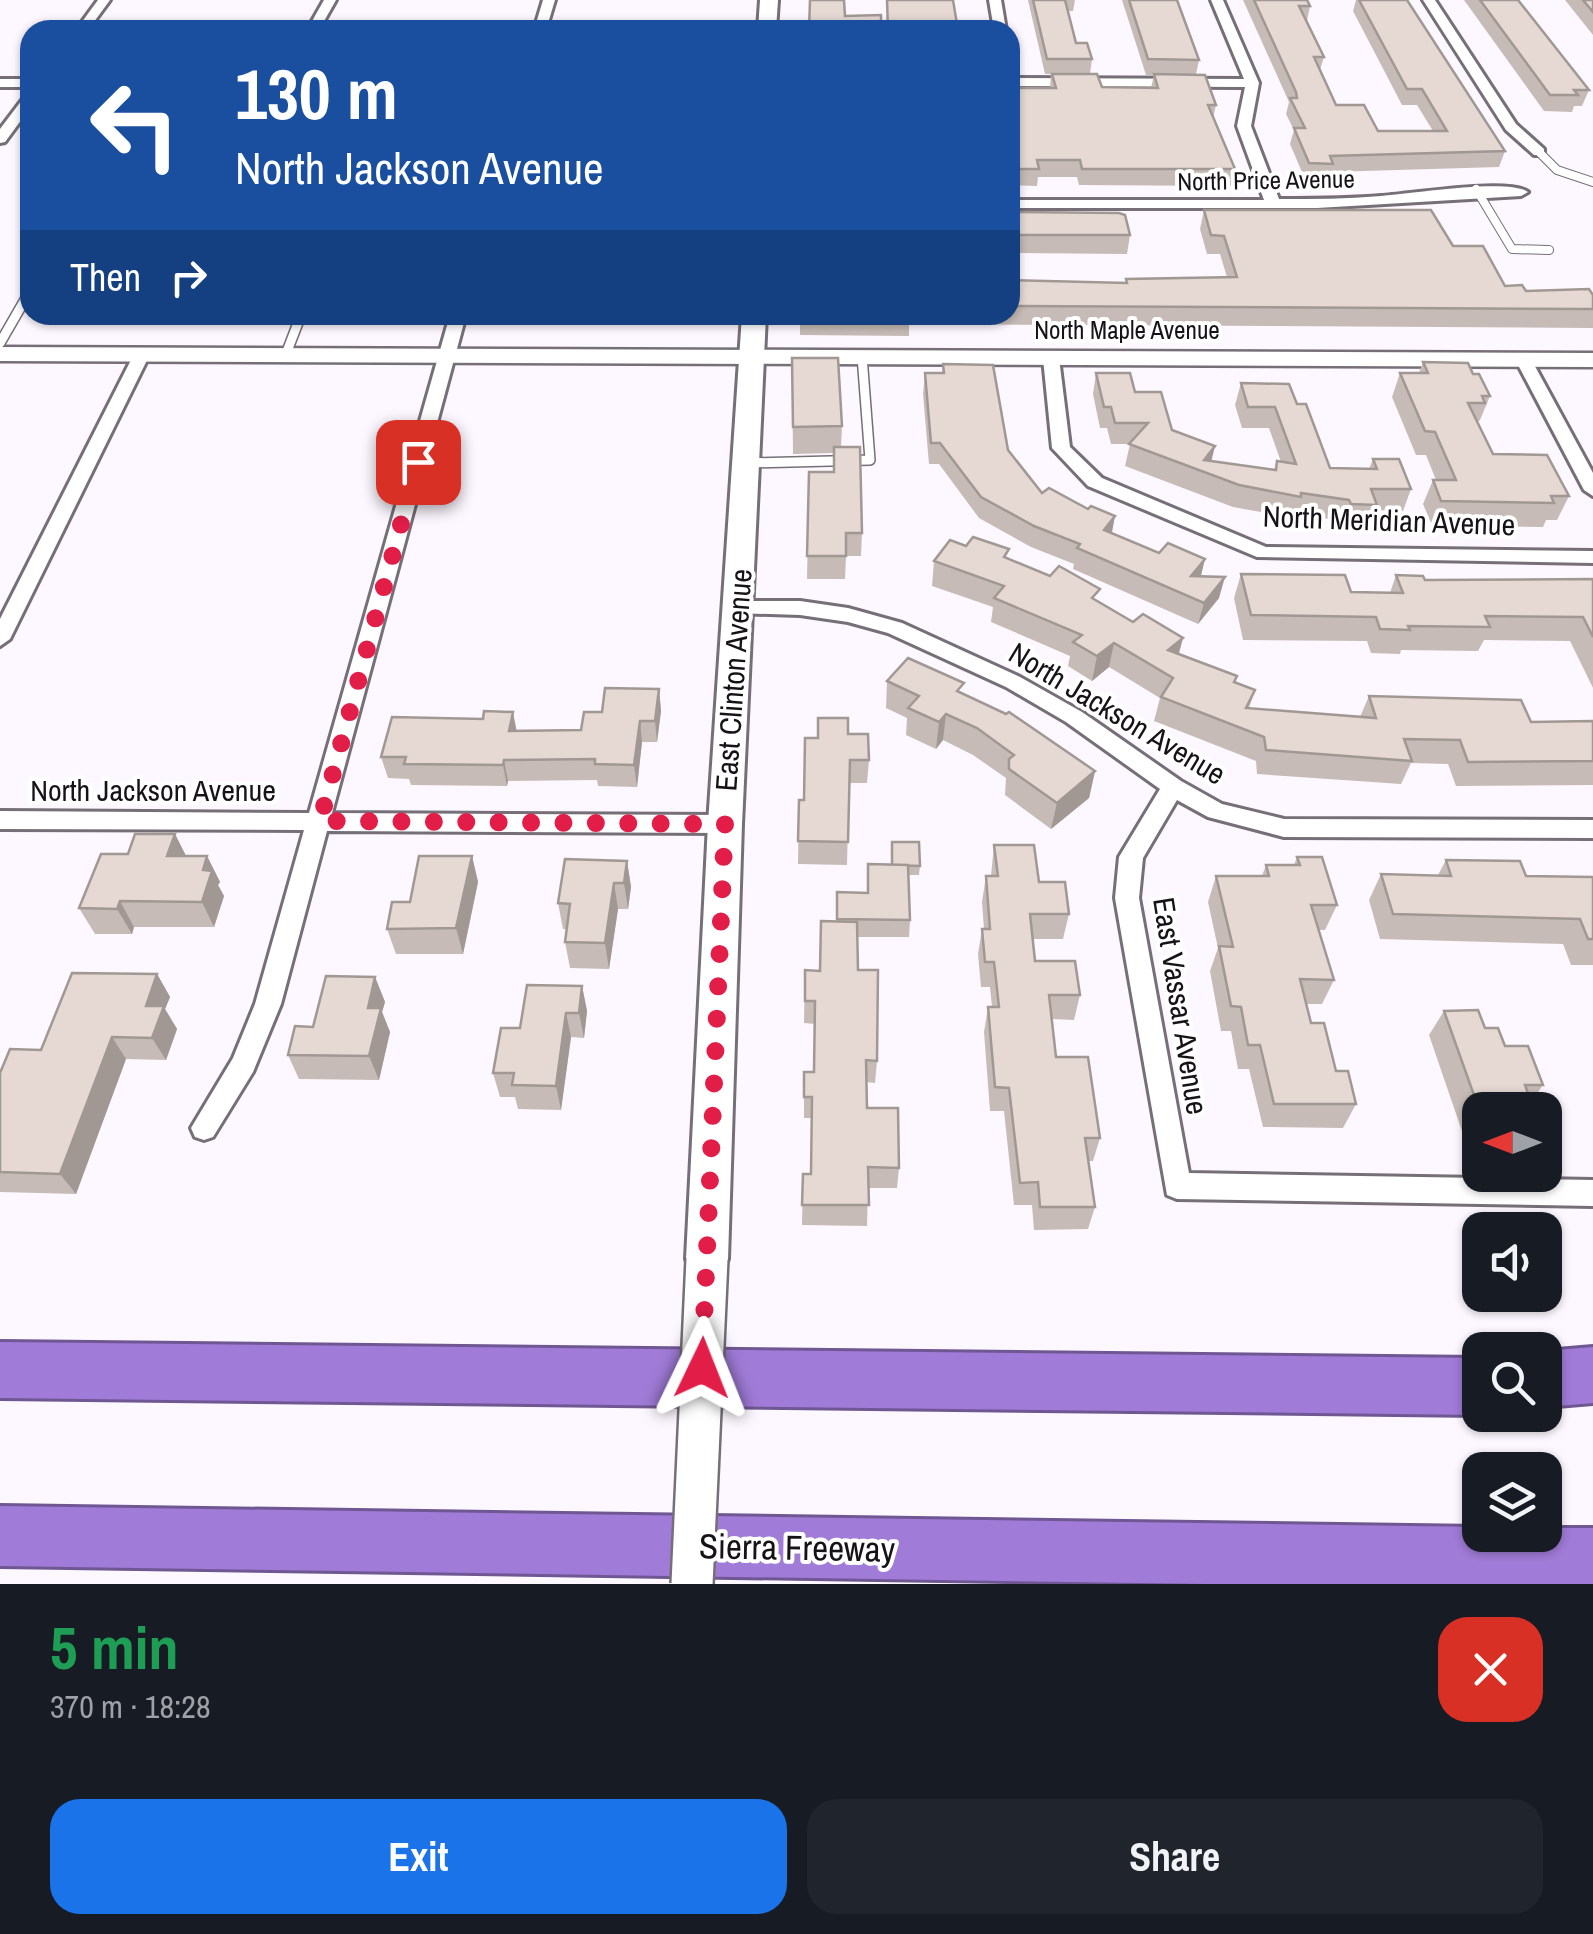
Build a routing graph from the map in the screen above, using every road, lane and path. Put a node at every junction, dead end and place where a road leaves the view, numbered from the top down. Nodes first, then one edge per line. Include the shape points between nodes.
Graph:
1 (1217, 0) edge
2 (1429, 0) edge
3 (1020, 82) edge
4 (1252, 84) junction
5 (20, 112) edge
6 (0, 139) edge
7 (1539, 152) joint
8 (1593, 182) edge
9 (1476, 190) junction
10 (1521, 192) dead end
11 (1020, 204) edge
12 (1272, 204) junction
13 (1549, 250) dead end
14 (20, 308) edge
15 (297, 325) edge
16 (455, 325) edge
17 (754, 325) edge
18 (0, 343) edge
19 (0, 354) edge
20 (142, 354) junction
21 (286, 354) junction
22 (447, 355) junction
23 (752, 355) junction
24 (862, 356) junction
25 (1050, 358) junction
26 (1523, 359) junction
27 (1593, 360) edge
28 (747, 463) junction
29 (1593, 490) edge
30 (1593, 556) edge
31 (740, 608) junction
32 (0, 639) edge
33 (1174, 787) junction
34 (0, 820) edge
35 (320, 821) junction
36 (725, 824) junction
37 (1593, 829) edge
38 (204, 1128) dead end
39 (1593, 1193) edge
40 (0, 1370) edge
41 (1593, 1374) edge
42 (1562, 1377) edge
43 (1462, 1386) edge
44 (1562, 1386) edge
45 (1593, 1386) edge
46 (0, 1536) edge
47 (1593, 1559) edge
48 (692, 1584) edge

1 - 4 street
2 - 7 street via 1511,127
3 - 4 street
4 - 12 street via 1244,126
5 - 6 street
7 - 8 lane via 1557,170
9 - 10 street, North Price Avenue
9 - 12 street, North Price Avenue
9 - 13 lane via 1512,250
11 - 12 street, North Price Avenue
14 - 18 lane
15 - 21 lane
16 - 22 street
17 - 23 main road, East Clinton Avenue
19 - 20 street, North Maple Avenue
20 - 21 street, North Maple Avenue
20 - 32 street
21 - 22 street, North Maple Avenue
22 - 23 street, North Maple Avenue
22 - 35 street
23 - 24 street, North Maple Avenue
23 - 28 main road, East Clinton Avenue
24 - 25 street, North Maple Avenue
24 - 28 lane via 870,460
25 - 26 street, North Maple Avenue
25 - 30 street, North Meridian Avenue via 1061,448 1095,482 1264,553
26 - 27 street, North Maple Avenue
26 - 29 street
28 - 31 main road, East Clinton Avenue
31 - 33 street, North Jackson Avenue via 800,608 895,628 1059,708
31 - 36 main road, East Clinton Avenue
33 - 37 street, North Jackson Avenue via 1216,810 1284,828
33 - 39 street, East Vassar Avenue via 1131,857 1126,898 1177,1186
34 - 35 street, North Jackson Avenue
35 - 36 street, North Jackson Avenue
35 - 38 street via 268,1004 244,1064
36 - 48 main road, East Clinton Avenue, bridge
40 - 43 highway
41 - 42 highway
44 - 45 highway
46 - 47 highway, Sierra Freeway

